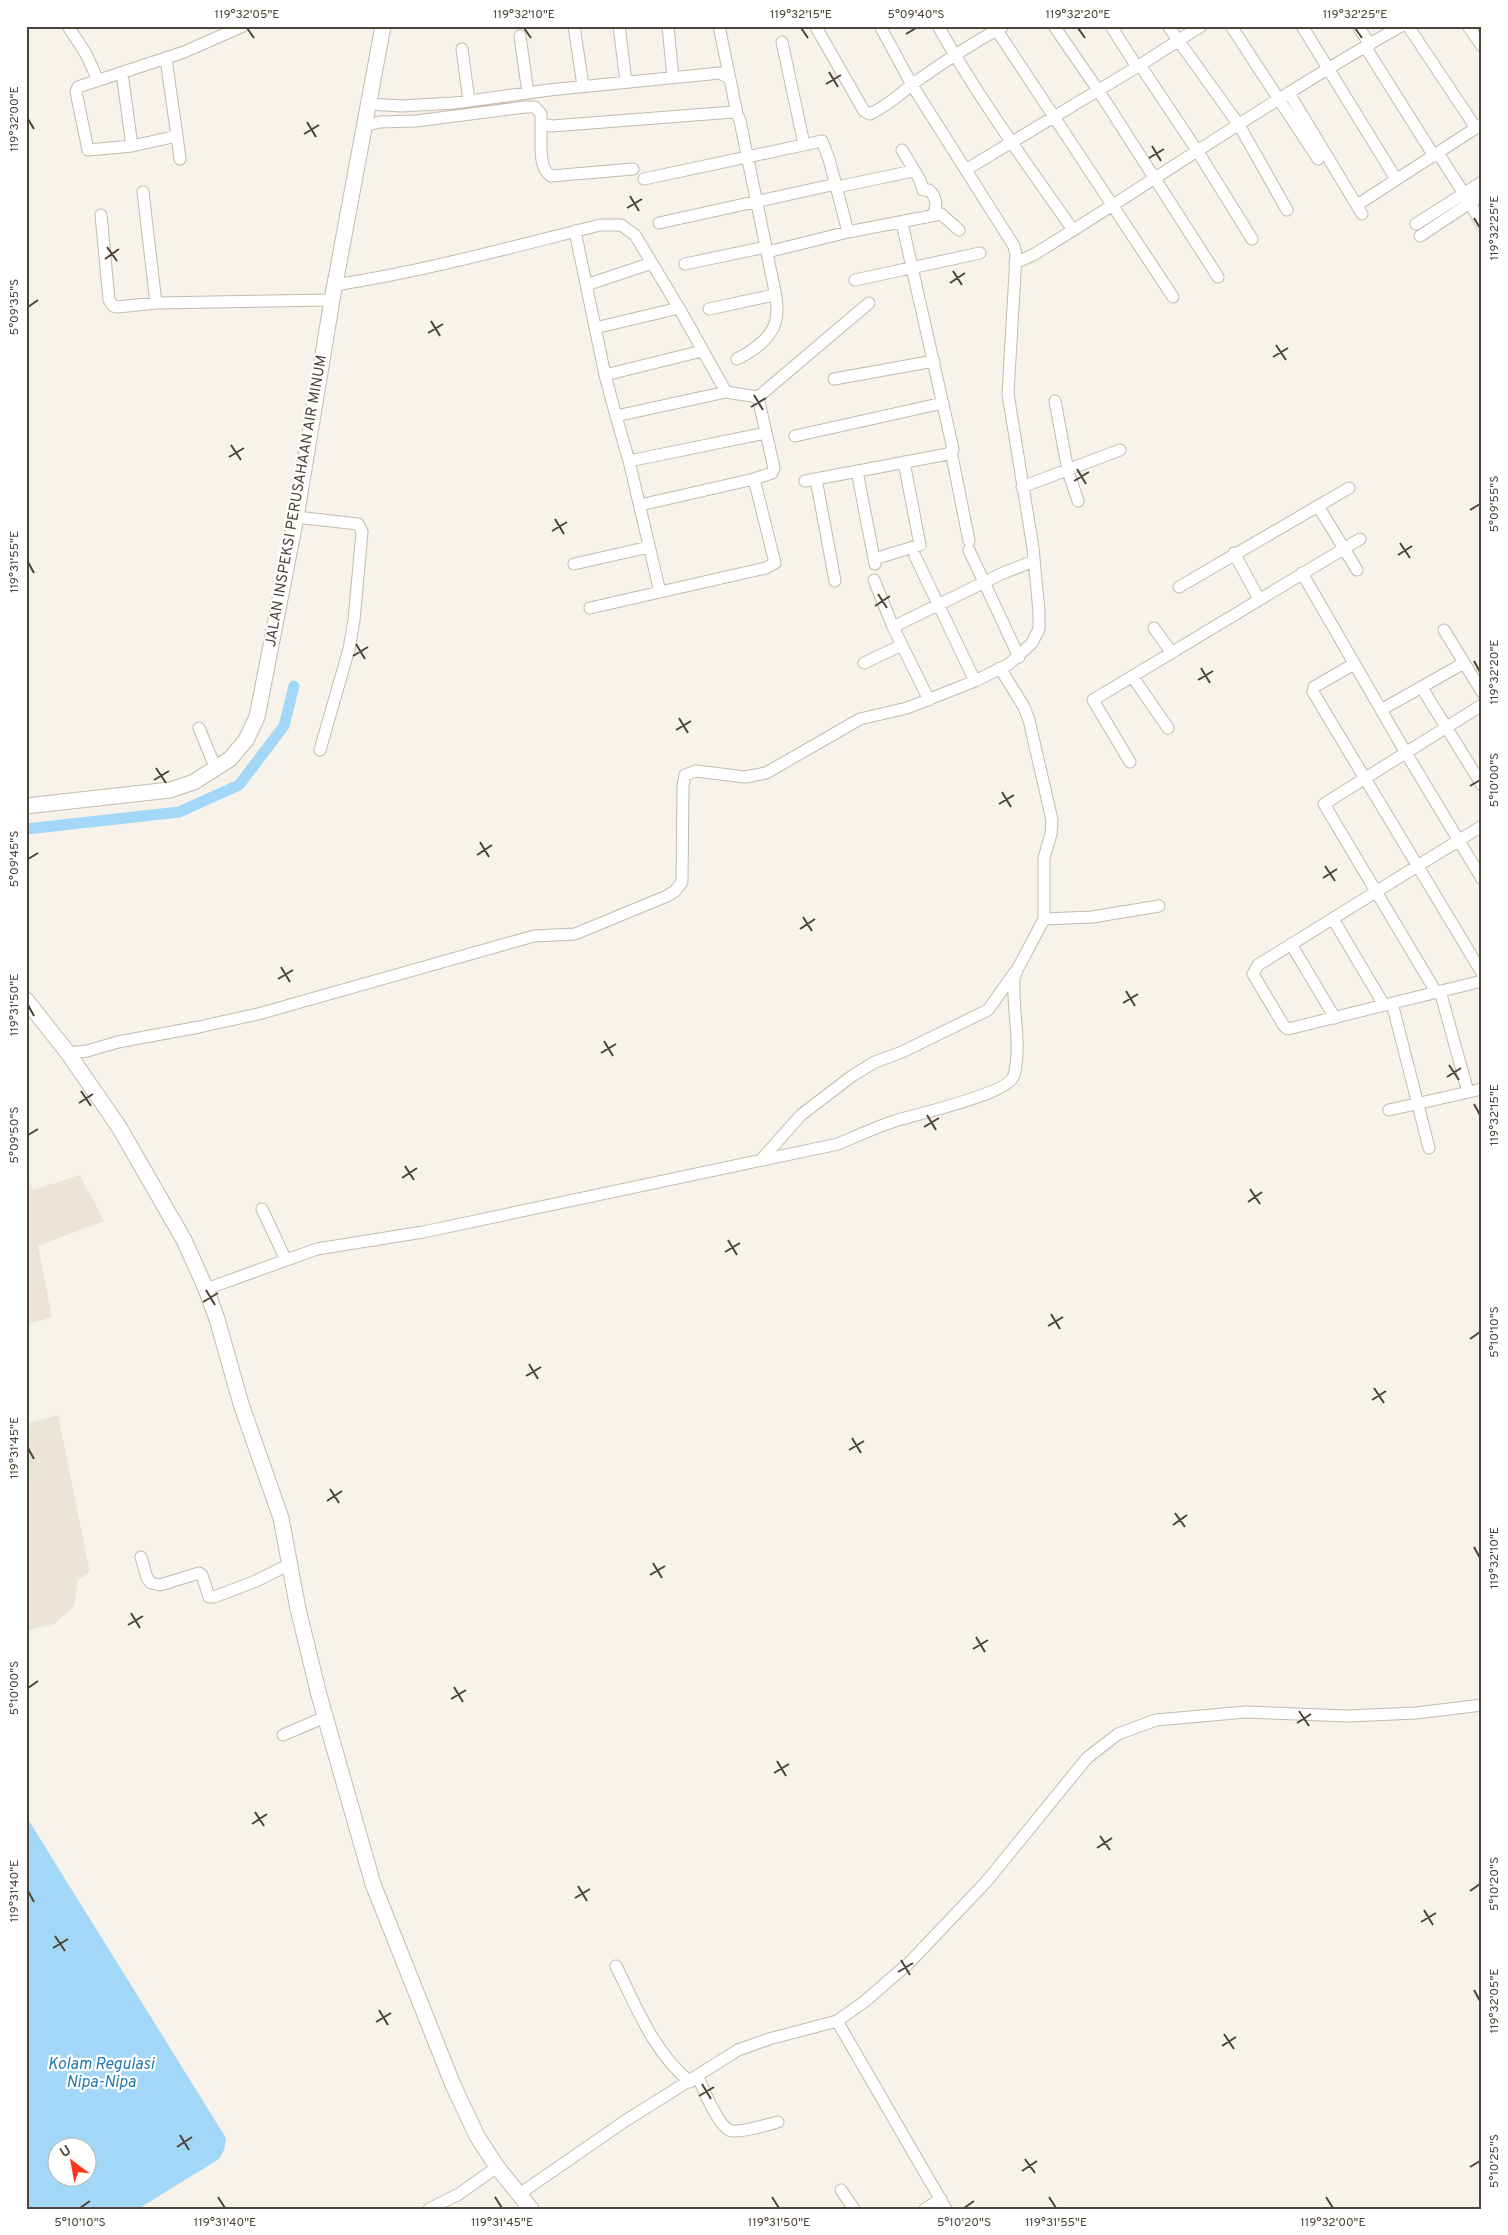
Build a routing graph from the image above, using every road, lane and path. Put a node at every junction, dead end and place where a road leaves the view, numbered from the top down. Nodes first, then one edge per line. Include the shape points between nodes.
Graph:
1 (68, 26) edge
2 (243, 26) edge
3 (383, 26) edge
4 (574, 26) edge
5 (619, 26) edge
6 (668, 26) edge
7 (719, 26) edge
8 (817, 26) edge
9 (880, 26) edge
10 (938, 26) edge
11 (1054, 26) edge
12 (1111, 26) edge
13 (1168, 26) edge
14 (1200, 26) edge
15 (1232, 26) edge
16 (1302, 26) edge
17 (1358, 26) edge
18 (1401, 26) edge
19 (1408, 26) edge
20 (1468, 26) edge
21 (998, 28) edge
22 (520, 36) dead end
23 (1178, 41) junction
24 (782, 42) dead end
25 (1368, 46) junction
26 (1482, 46) edge
27 (462, 49) dead end
28 (954, 55) junction
29 (166, 59) junction
30 (1138, 66) junction
31 (1330, 68) junction
32 (122, 73) junction
33 (673, 78) junction
34 (98, 80) junction
35 (730, 80) junction
36 (626, 82) junction
37 (912, 85) junction
38 (582, 86) junction
39 (1098, 90) junction
40 (528, 93) junction
41 (1284, 96) junction
42 (469, 101) junction
43 (368, 104) junction
44 (737, 114) junction
45 (1055, 116) junction
46 (541, 124) junction
47 (1238, 124) junction
48 (364, 126) junction
49 (1479, 126) edge
50 (177, 136) junction
51 (1011, 142) junction
52 (804, 144) junction
53 (132, 146) junction
54 (902, 150) dead end
55 (1198, 152) junction
56 (1436, 154) junction
57 (747, 157) junction
58 (180, 159) dead end
59 (1318, 159) dead end
60 (633, 169) dead end
61 (967, 169) junction
62 (913, 171) junction
63 (1154, 178) junction
64 (644, 179) dead end
65 (1396, 180) junction
66 (1482, 182) edge
67 (837, 186) junction
68 (143, 192) dead end
69 (1482, 196) edge
70 (1467, 198) junction
71 (756, 202) junction
72 (1112, 204) junction
73 (1287, 210) dead end
74 (941, 214) junction
75 (101, 216) dead end
76 (659, 223) dead end
77 (902, 223) junction
78 (1416, 224) dead end
79 (1482, 225) edge
80 (959, 230) dead end
81 (1073, 230) junction
82 (575, 231) junction
83 (848, 232) junction
84 (1420, 236) dead end
85 (1252, 239) dead end
86 (766, 250) junction
87 (980, 253) dead end
88 (652, 263) junction
89 (1015, 263) junction
90 (685, 264) dead end
91 (913, 267) junction
92 (1218, 278) dead end
93 (855, 280) dead end
94 (586, 284) junction
95 (334, 292) junction
96 (774, 296) junction
97 (1173, 297) dead end
98 (156, 302) junction
99 (869, 303) dead end
100 (679, 308) junction
101 (709, 308) dead end
102 (595, 328) junction
103 (702, 351) junction
104 (737, 359) dead end
105 (934, 361) junction
106 (605, 375) junction
107 (834, 379) dead end
108 (726, 392) junction
109 (758, 397) junction
110 (1055, 401) dead end
111 (943, 403) junction
112 (616, 416) junction
113 (766, 433) junction
114 (794, 436) dead end
115 (1120, 450) dead end
116 (951, 451) junction
117 (629, 461) junction
118 (904, 462) junction
119 (858, 471) junction
120 (1068, 471) junction
121 (754, 479) junction
122 (1022, 488) junction
123 (1349, 488) dead end
124 (1078, 501) dead end
125 (640, 505) junction
126 (1318, 506) junction
127 (296, 517) junction
128 (1360, 539) dead end
129 (649, 547) junction
130 (1344, 548) junction
131 (1234, 553) junction
132 (915, 556) dead end
133 (1034, 561) junction
134 (574, 564) dead end
135 (1358, 570) dead end
136 (1302, 573) junction
137 (874, 580) dead end
138 (835, 581) dead end
139 (984, 583) junction
140 (1178, 587) dead end
141 (660, 592) junction
142 (1259, 599) junction
143 (939, 604) junction
144 (590, 608) dead end
145 (893, 627) junction
146 (1154, 628) dead end
147 (1444, 630) dead end
148 (902, 645) junction
149 (1171, 652) junction
150 (1019, 657) junction
151 (864, 663) dead end
152 (1464, 663) junction
153 (1354, 664) junction
154 (1000, 668) junction
155 (1132, 676) junction
156 (975, 682) junction
157 (1422, 688) junction
158 (1482, 692) edge
159 (929, 700) junction
160 (1482, 705) edge
161 (1381, 710) junction
162 (199, 728) dead end
163 (1168, 728) dead end
164 (1446, 728) junction
165 (320, 750) dead end
166 (1406, 753) junction
167 (1130, 762) dead end
168 (216, 769) junction
169 (1364, 778) junction
170 (1482, 785) edge
171 (26, 806) edge
172 (1482, 826) edge
173 (1458, 840) junction
174 (1417, 867) junction
175 (1482, 879) edge
176 (1377, 892) junction
177 (1159, 906) dead end
178 (1044, 919) junction
179 (1333, 919) junction
180 (1291, 944) junction
181 (1017, 970) junction
182 (1482, 973) edge
183 (1482, 981) edge
184 (1438, 992) junction
185 (26, 1000) edge
186 (1388, 1004) junction
187 (1335, 1018) junction
188 (68, 1053) junction
189 (1482, 1088) edge
190 (1468, 1092) junction
191 (1418, 1104) junction
192 (1389, 1110) dead end
193 (1429, 1148) dead end
194 (760, 1160) junction
195 (262, 1209) dead end
196 (286, 1260) junction
197 (206, 1289) junction
198 (141, 1557) dead end
199 (290, 1564) junction
200 (1482, 1705) edge
201 (325, 1717) junction
202 (283, 1735) dead end
203 (616, 1966) dead end
204 (837, 2021) junction
205 (694, 2079) junction
206 (778, 2122) dead end
207 (497, 2167) junction
208 (841, 2190) dead end
209 (518, 2195) junction
210 (944, 2204) edge
211 (429, 2209) edge
212 (531, 2209) edge
213 (854, 2209) edge
214 (925, 2209) edge

1 - 34 street via 84,49
2 - 29 street
3 - 43 street, JALAN INSPEKSI PERUSAHAAN AIR MINUM
4 - 38 street
5 - 36 street
6 - 33 street
7 - 35 street
8 - 37 street via 867,114
9 - 37 street
10 - 28 street
11 - 39 street
12 - 30 street
13 - 23 street
14 - 23 street
15 - 41 street
16 - 31 street
17 - 25 street
18 - 25 street
19 - 49 street
20 - 26 street
21 - 28 street
21 - 45 street
22 - 40 street
23 - 30 street
23 - 47 street
24 - 52 street
25 - 31 street
25 - 56 street
27 - 42 street
28 - 37 street
28 - 51 street
29 - 32 street
29 - 50 street
30 - 39 street
30 - 55 street
31 - 41 street
31 - 65 street
32 - 34 street
32 - 53 street
33 - 35 street via 720,73
33 - 36 street
34 - 53 street via 78,87 76,92 87,147 92,151
35 - 44 street
36 - 38 street
37 - 61 street
38 - 40 street
39 - 45 street
39 - 63 street
40 - 42 street
41 - 47 street
41 - 59 street
41 - 65 street via 1360,209
42 - 43 street via 402,106
43 - 48 street, JALAN INSPEKSI PERUSAHAAN AIR MINUM
44 - 46 street via 728,112 566,126
44 - 57 street
45 - 51 street
45 - 72 street
46 - 48 street via 541,114 535,107 525,106
46 - 60 street via 546,174
47 - 55 street
47 - 73 street
48 - 95 street, JALAN INSPEKSI PERUSAHAAN AIR MINUM
49 - 56 street
50 - 53 street
50 - 58 street
51 - 61 street
51 - 81 street
52 - 57 street
52 - 67 street via 822,141
54 - 62 street
55 - 63 street
55 - 85 street
56 - 65 street
56 - 70 street
57 - 64 street
57 - 71 street
61 - 89 street via 1013,243
62 - 67 street
62 - 74 street via 923,190 933,194 934,212
63 - 72 street
63 - 92 street
66 - 70 street
67 - 71 street
67 - 83 street
68 - 98 street
69 - 70 street
70 - 78 street
70 - 79 street
70 - 84 street
71 - 76 street
71 - 86 street
72 - 81 street
72 - 97 street
74 - 77 street
74 - 80 street
75 - 98 street via 109,300 118,307
77 - 83 street
77 - 91 street
81 - 89 street
82 - 88 street via 621,225 635,235
82 - 94 street
82 - 95 street via 375,279
83 - 86 street
86 - 90 street
86 - 96 street
87 - 91 street
88 - 94 street
88 - 100 street
89 - 122 street via 1008,394
91 - 93 street
91 - 105 street
94 - 102 street
95 - 98 street
95 - 127 street, JALAN INSPEKSI PERUSAHAAN AIR MINUM
96 - 101 street
96 - 104 street via 778,316 773,331 752,352
99 - 109 street
100 - 102 street
100 - 103 street
102 - 106 street
103 - 106 street
103 - 108 street
105 - 107 street
105 - 111 street
106 - 112 street
108 - 109 street
108 - 112 street
109 - 113 street
110 - 120 street
111 - 114 street
111 - 116 street
112 - 117 street
113 - 117 street
113 - 121 street via 774,468 768,475
115 - 120 street
116 - 118 street
116 - 139 street via 969,545
117 - 125 street
118 - 119 street
118 - 119 street via 920,545 874,561
119 - 138 street via 810,480
120 - 122 street
120 - 124 street
121 - 125 street
121 - 141 street via 775,563 766,568
122 - 133 street
123 - 126 street
125 - 129 street
126 - 130 street
126 - 131 street
127 - 165 street via 358,524 362,532 349,649
127 - 168 street, JALAN INSPEKSI PERUSAHAAN AIR MINUM via 257,716 246,740
128 - 130 street
129 - 134 street
129 - 141 street
130 - 135 street
130 - 136 street
131 - 140 street
131 - 142 street
132 - 143 street
133 - 139 street
133 - 150 street via 1039,629
136 - 142 street
136 - 153 street
137 - 145 street
139 - 143 street
139 - 150 street
141 - 144 street
142 - 149 street
143 - 145 street
143 - 156 street
145 - 148 street
146 - 149 street
147 - 152 street
148 - 151 street
148 - 159 street
149 - 155 street
150 - 154 street
152 - 157 street
152 - 158 street
153 - 161 street
153 - 169 street via 1313,690
154 - 156 street
154 - 178 street via 1029,720 1050,810 1051,834 1044,858
155 - 163 street
155 - 167 street via 1093,700
156 - 159 street
157 - 161 street
157 - 164 street
159 - 188 street via 860,719 761,774 745,777 696,771 685,775 683,874 679,887 667,896 591,928 575,934 534,936 258,1014 118,1042 87,1052
160 - 164 street
161 - 166 street
162 - 168 street
164 - 166 street
164 - 170 street
166 - 169 street
166 - 173 street
168 - 171 street, JALAN INSPEKSI PERUSAHAAN AIR MINUM via 194,782 170,790
169 - 174 street
169 - 176 street via 1324,804
172 - 173 street
173 - 174 street
173 - 175 street
174 - 176 street
174 - 182 street
176 - 179 street
176 - 184 street
177 - 178 street via 1092,917
178 - 181 street
179 - 180 street
179 - 186 street
180 - 187 street
180 - 187 street via 1258,965 1253,974 1288,1029
181 - 194 street via 988,1010 875,1062 852,1076 801,1115
181 - 194 street via 1013,989 1016,1061 1014,1077 1005,1086 894,1121 838,1144
183 - 184 street
184 - 186 street
184 - 190 street
185 - 188 street
186 - 187 street
186 - 191 street
188 - 197 street via 120,1127 184,1240
189 - 190 street
190 - 191 street
191 - 192 street
191 - 193 street
194 - 196 street via 423,1232 317,1249
195 - 196 street
196 - 197 street
197 - 199 street via 241,1404 282,1518
198 - 199 street via 151,1583 160,1585 200,1573 209,1597 256,1581
199 - 201 street
200 - 204 street via 1416,1713 1348,1716 1246,1712 1156,1720 1118,1734 1087,1758 986,1882 909,1963
201 - 202 street
201 - 207 street via 381,1904 453,2085 477,2136
203 - 205 street via 660,2048 678,2072
204 - 205 street via 751,2044 726,2056
204 - 210 street
205 - 206 street via 725,2128 736,2131
205 - 209 street via 625,2121
207 - 209 street
207 - 211 street via 459,2194
208 - 213 street
209 - 212 street
210 - 214 street

